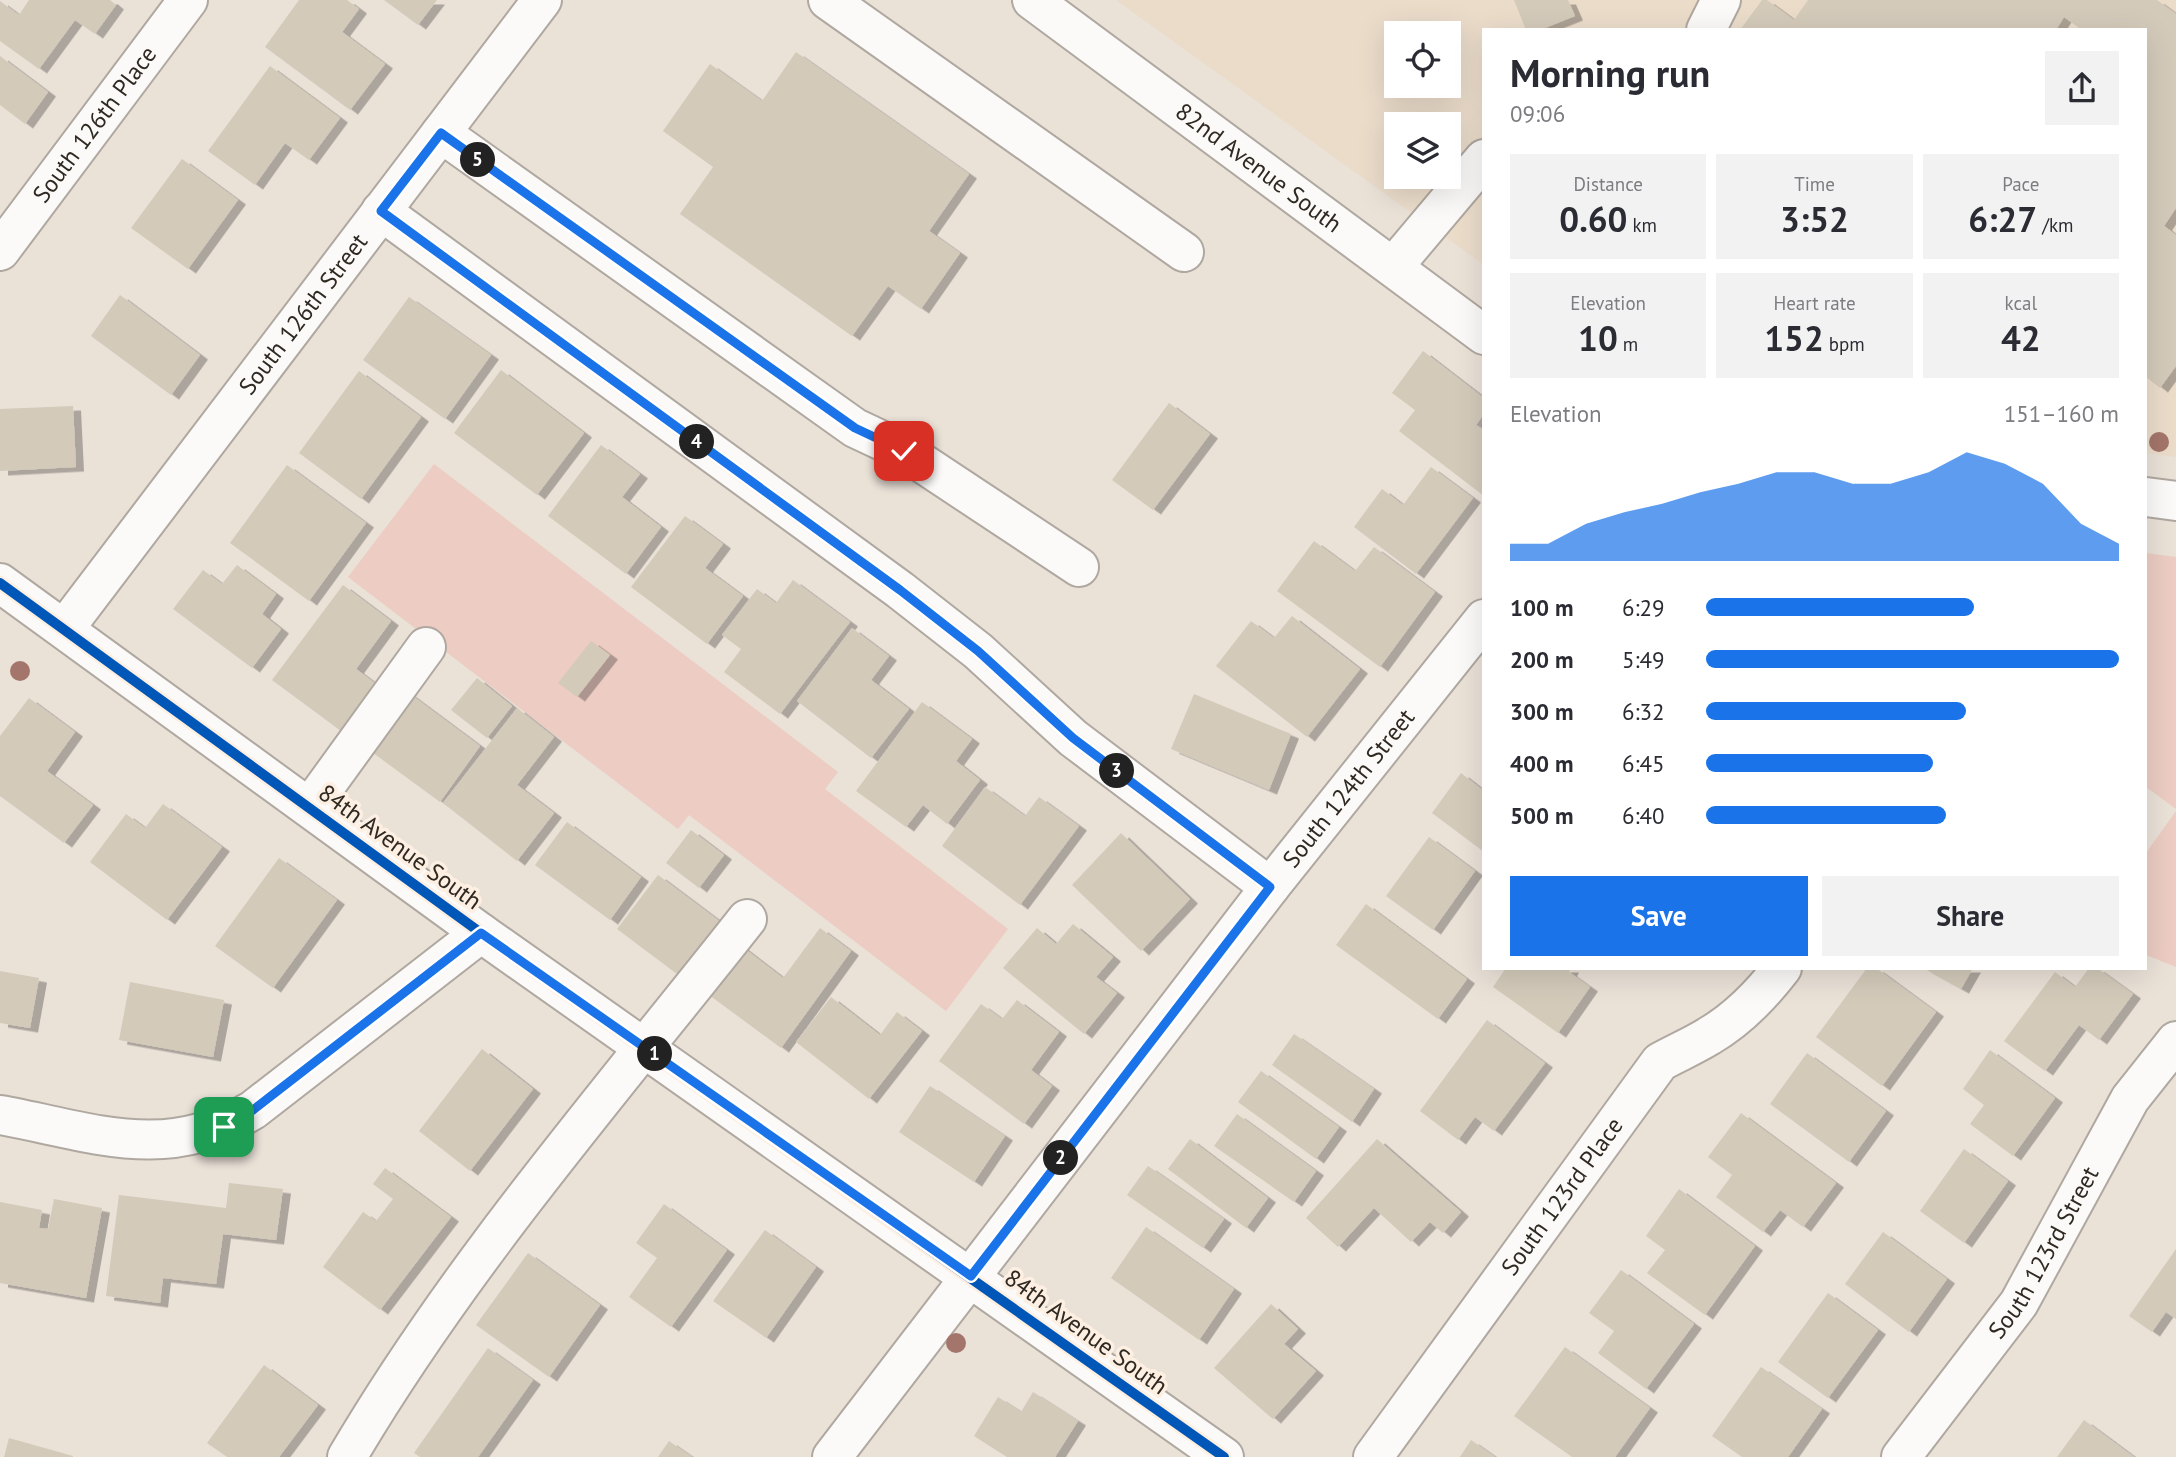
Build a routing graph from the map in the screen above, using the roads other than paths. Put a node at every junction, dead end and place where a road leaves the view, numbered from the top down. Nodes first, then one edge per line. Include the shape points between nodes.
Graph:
1 (188, 0) edge
2 (542, 0) edge
3 (828, 0) edge
4 (1032, 0) edge
5 (1721, 0) edge
6 (1707, 28) edge
7 (441, 133) junction
8 (1482, 161) edge
9 (381, 211) junction
10 (0, 251) edge
11 (1184, 252) dead end
12 (1393, 267) junction
13 (1482, 334) edge
14 (2147, 497) edge
15 (2176, 501) edge
16 (1079, 567) dead end
17 (0, 583) edge
18 (1482, 622) edge
19 (65, 628) junction
20 (426, 647) dead end
21 (310, 807) junction
22 (1270, 887) junction
23 (747, 919) dead end
24 (481, 933) junction
25 (1780, 970) edge
26 (2176, 1041) edge
27 (646, 1048) junction
28 (0, 1115) edge
29 (971, 1276) junction
30 (348, 1457) edge
31 (832, 1457) edge
32 (1224, 1457) edge
33 (1373, 1457) edge
34 (1901, 1457) edge

1 - 10 street, South 126th Place
2 - 7 street, South 126th Street
3 - 11 street
4 - 12 street, 82nd Avenue South
5 - 6 street
7 - 9 street, South 126th Street
7 - 16 street via 855,428 904,451
8 - 12 street
9 - 19 street, South 126th Street
9 - 22 street via 900,590 978,651 1073,738
12 - 13 street, 82nd Avenue South
14 - 15 street
17 - 19 street, 84th Avenue South
18 - 22 street, South 124th Street
19 - 21 street, 84th Avenue South
20 - 21 street
21 - 24 street, 84th Avenue South
22 - 29 street, South 124th Street
23 - 27 street
24 - 27 street, 84th Avenue South
24 - 28 street via 253,1110 224,1127 189,1138 142,1142
25 - 33 street, South 123rd Place via 1710,1036 1660,1062
26 - 34 street, South 123rd Street via 2130,1099 2019,1303
27 - 29 street, 84th Avenue South
27 - 30 street via 486,1252 387,1391
29 - 31 street, South 124th Street
29 - 32 street, 84th Avenue South

